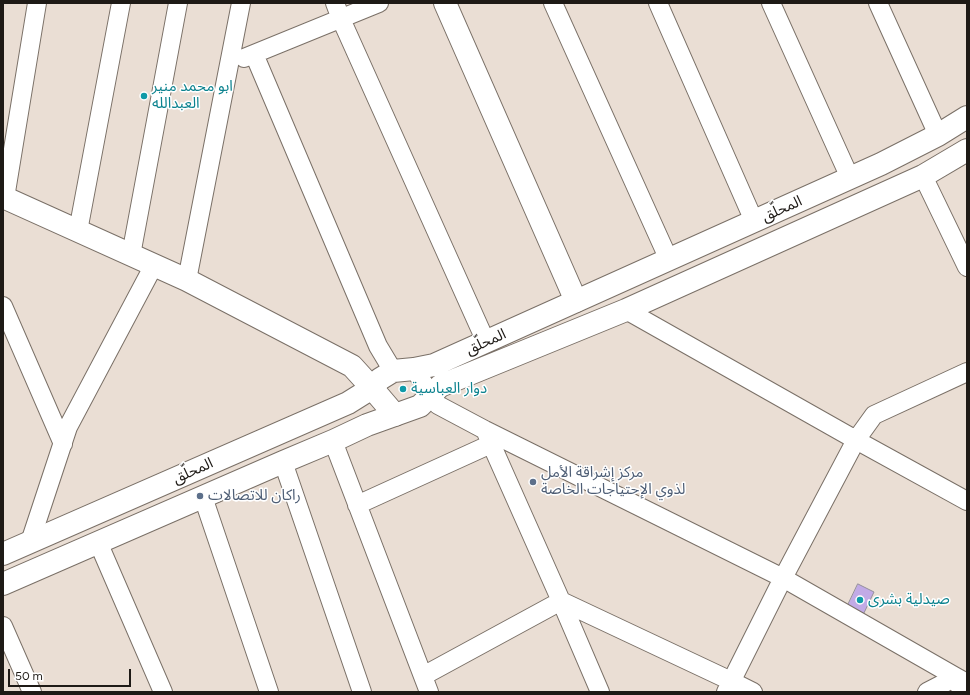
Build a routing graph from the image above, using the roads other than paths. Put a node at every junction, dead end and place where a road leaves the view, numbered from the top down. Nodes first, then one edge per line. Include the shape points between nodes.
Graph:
1 (36, 3) edge
2 (121, 3) edge
3 (178, 3) edge
4 (241, 3) edge
5 (379, 3) edge
6 (445, 3) edge
7 (553, 3) edge
8 (658, 3) edge
9 (771, 3) edge
10 (878, 3) edge
11 (338, 11) edge
12 (254, 54) junction
13 (230, 64) junction
14 (967, 117) edge
15 (938, 135) junction
16 (967, 150) edge
17 (923, 176) junction
18 (850, 178) junction
19 (4, 198) edge
20 (754, 221) junction
21 (78, 231) junction
22 (132, 255) junction
23 (669, 260) junction
24 (154, 265) junction
25 (967, 267) edge
26 (187, 280) junction
27 (576, 301) junction
28 (3, 306) edge
29 (626, 310) junction
30 (486, 342) junction
31 (404, 370) junction
32 (967, 372) edge
33 (372, 388) junction
34 (431, 395) junction
35 (395, 415) junction
36 (488, 437) junction
37 (856, 440) junction
38 (333, 441) junction
39 (63, 444) junction
40 (283, 462) junction
41 (203, 497) junction
42 (967, 501) edge
43 (357, 505) junction
44 (30, 542) junction
45 (98, 542) junction
46 (3, 554) edge
47 (784, 578) junction
48 (3, 584) edge
49 (561, 601) junction
50 (3, 626) edge
51 (426, 684) edge
52 (962, 684) edge
53 (729, 686) edge
54 (32, 692) edge
55 (163, 692) edge
56 (269, 692) edge
57 (362, 692) edge
58 (600, 692) edge
59 (753, 692) edge
60 (927, 692) edge

1 - 19 street
2 - 21 street
3 - 22 street
4 - 13 street
5 - 11 street
6 - 27 main road
7 - 23 street
8 - 20 street
9 - 18 street
10 - 15 street
11 - 12 street
11 - 30 street
12 - 13 street
12 - 31 street via 378,346
13 - 26 street
14 - 15 main road, المحلّق
15 - 18 main road, المحلّق
16 - 17 main road, المحلّق
17 - 25 street
17 - 29 main road, المحلّق
18 - 20 main road, المحلّق
19 - 21 main road
20 - 23 main road, المحلّق
21 - 22 main road
22 - 24 main road
23 - 27 main road, المحلّق
24 - 26 main road
24 - 39 street via 68,427
26 - 33 main road via 352,366
27 - 30 main road, المحلّق
28 - 39 street
29 - 34 main road, المحلّق via 440,386
29 - 37 street
30 - 31 main road, المحلّق via 434,365
31 - 33 main road, المحلّق via 380,379
31 - 34 street
32 - 37 street via 874,415
33 - 35 main road
33 - 44 main road, المحلّق via 348,403
34 - 35 main road, المحلّق via 420,406
34 - 36 street via 438,405
35 - 38 main road, المحلّق
36 - 43 street
36 - 47 street
36 - 49 street
37 - 42 street
37 - 47 street
38 - 40 main road, المحلّق
38 - 43 street
39 - 44 street
40 - 41 main road, المحلّق
40 - 57 street
41 - 45 main road, المحلّق
41 - 56 street
43 - 51 street
44 - 46 main road, المحلّق
45 - 48 main road, المحلّق
45 - 55 street
47 - 52 street
47 - 53 street
49 - 51 street
49 - 53 street
49 - 58 street
50 - 54 street
52 - 60 street
53 - 59 street

